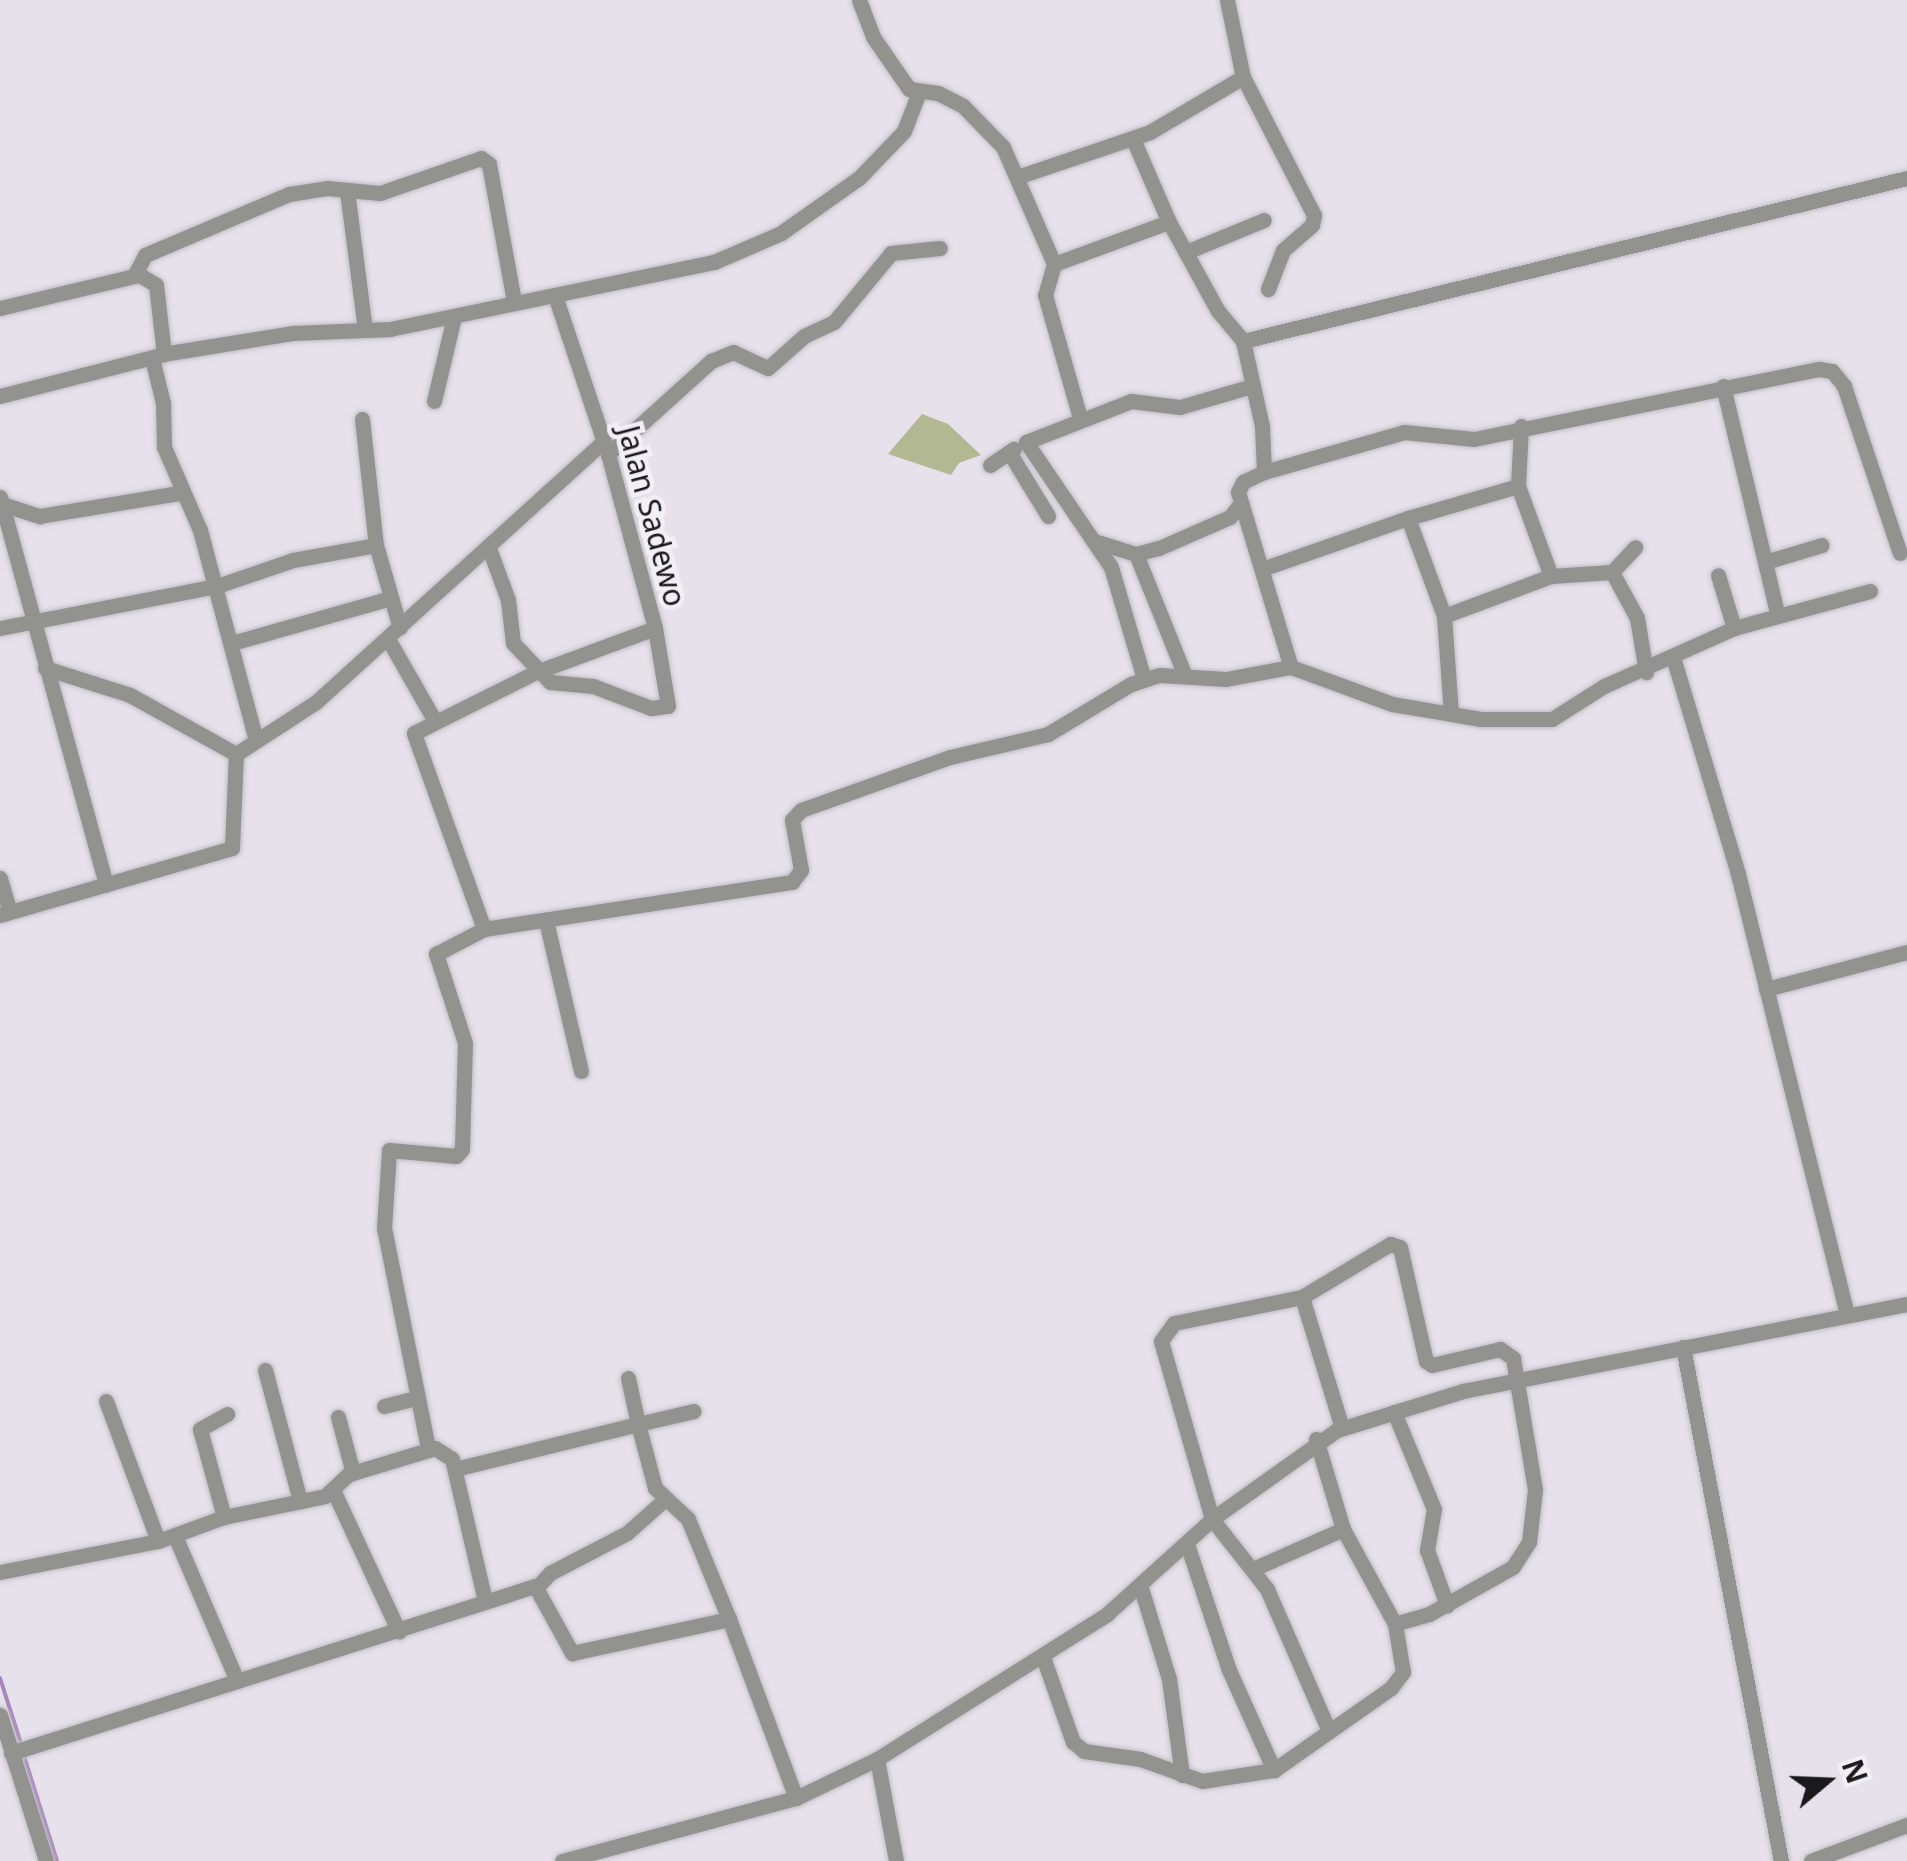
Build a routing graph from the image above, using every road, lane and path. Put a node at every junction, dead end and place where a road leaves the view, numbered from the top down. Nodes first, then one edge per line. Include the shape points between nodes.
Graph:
1 (858, 0) edge
2 (1227, 0) edge
3 (1244, 77) junction
4 (918, 94) junction
5 (1132, 139) junction
6 (1020, 176) junction
7 (1907, 178) edge
8 (346, 191) junction
9 (1264, 220) dead end
10 (1168, 222) junction
11 (940, 248) dead end
12 (1186, 252) junction
13 (1054, 264) junction
14 (138, 274) junction
15 (1268, 290) dead end
16 (556, 300) junction
17 (514, 301) junction
18 (0, 308) edge
19 (454, 317) junction
20 (365, 329) junction
21 (1243, 341) junction
22 (158, 356) junction
23 (1252, 386) junction
24 (1724, 386) junction
25 (0, 396) edge
26 (434, 401) dead end
27 (1080, 418) junction
28 (362, 419) dead end
29 (1520, 426) junction
30 (1026, 442) junction
31 (606, 448) junction
32 (1009, 452) junction
33 (990, 465) dead end
34 (1264, 472) junction
35 (1518, 486) junction
36 (179, 493) junction
37 (1, 501) edge
38 (1240, 504) junction
39 (1048, 516) dead end
40 (1408, 518) junction
41 (1097, 542) junction
42 (376, 545) junction
43 (1822, 545) dead end
44 (1636, 547) dead end
45 (490, 551) junction
46 (1900, 553) dead end
47 (1136, 554) junction
48 (1765, 562) junction
49 (1262, 569) junction
50 (1612, 572) junction
51 (1718, 575) dead end
52 (1551, 576) junction
53 (217, 586) junction
54 (1870, 591) dead end
55 (391, 598) junction
56 (1444, 616) junction
57 (1778, 616) junction
58 (33, 619) junction
59 (0, 628) edge
60 (654, 628) junction
61 (1734, 628) junction
62 (394, 633) junction
63 (232, 643) junction
64 (1672, 658) junction
65 (1291, 667) junction
66 (45, 668) junction
67 (536, 672) junction
68 (1646, 672) junction
69 (1185, 676) junction
70 (1144, 679) junction
71 (1451, 714) junction
72 (435, 721) junction
73 (256, 740) junction
74 (236, 754) junction
75 (0, 878) edge
76 (106, 885) junction
77 (5, 913) edge
78 (547, 924) junction
79 (484, 929) junction
80 (1907, 952) edge
81 (1766, 989) junction
82 (581, 1071) dead end
83 (1302, 1297) junction
84 (1907, 1304) edge
85 (1846, 1314) junction
86 (1682, 1347) junction
87 (265, 1370) dead end
88 (628, 1378) dead end
89 (1522, 1380) junction
90 (414, 1398) junction
91 (106, 1401) dead end
92 (384, 1406) dead end
93 (694, 1411) dead end
94 (1394, 1412) junction
95 (227, 1414) dead end
96 (338, 1418) dead end
97 (638, 1424) junction
98 (1342, 1428) junction
99 (1316, 1439) junction
100 (428, 1448) junction
101 (455, 1469) junction
102 (353, 1473) junction
103 (334, 1492) junction
104 (664, 1500) junction
105 (300, 1501) junction
106 (224, 1517) junction
107 (1212, 1519) junction
108 (1343, 1529) junction
109 (174, 1536) junction
110 (158, 1541) junction
111 (1186, 1544) junction
112 (1255, 1568) junction
113 (0, 1572) edge
114 (537, 1587) junction
115 (1141, 1588) junction
116 (486, 1601) junction
117 (1447, 1604) junction
118 (729, 1619) junction
119 (1395, 1624) junction
120 (399, 1632) junction
121 (1043, 1656) junction
122 (237, 1681) junction
123 (0, 1714) edge
124 (1329, 1731) junction
125 (13, 1748) edge
126 (877, 1759) junction
127 (1274, 1770) junction
128 (1182, 1776) junction
129 (796, 1798) junction
130 (1907, 1825) edge
131 (46, 1861) edge
132 (562, 1861) edge
133 (896, 1861) edge
134 (1780, 1861) edge
135 (1810, 1861) edge

1 - 4 street via 896,75
2 - 3 street
3 - 5 street
3 - 15 street via 1314,215 1284,250
4 - 6 street via 938,93 963,106 986,126
4 - 16 street via 904,131 883,157 781,233 714,262 645,272
5 - 6 street
5 - 10 street
6 - 13 street
7 - 21 street
8 - 14 street via 313,190 259,204 145,256
8 - 17 street via 380,194 439,168 486,161
8 - 20 street
9 - 12 street
10 - 12 street
10 - 13 street
11 - 31 street via 890,254 827,326 804,336 768,368 728,352
12 - 21 street
13 - 27 street via 1045,295
14 - 18 street
14 - 22 street via 156,285
16 - 17 street
16 - 31 street, Jalan Sadewo
17 - 19 street
19 - 20 street
19 - 26 street
20 - 22 street
21 - 23 street
22 - 25 street
22 - 36 street via 164,447
23 - 27 street via 1191,405 1141,400
23 - 34 street
24 - 29 street
24 - 46 street via 1805,370 1836,374
24 - 48 street
27 - 30 street
28 - 42 street
29 - 34 street via 1474,439 1404,432
29 - 35 street
30 - 32 street
30 - 41 street
31 - 45 street
31 - 60 street, Jalan Sadewo
32 - 33 street
32 - 39 street
34 - 38 street via 1244,482
35 - 40 street
35 - 52 street
36 - 37 street via 40,516
36 - 53 street via 196,519
37 - 58 street
38 - 47 street via 1218,524
38 - 49 street
40 - 49 street
40 - 56 street
41 - 47 street
41 - 70 street via 1117,580
42 - 53 street via 293,560
42 - 55 street
43 - 48 street
44 - 50 street
45 - 62 street
45 - 67 street via 508,600 513,643
47 - 69 street
48 - 57 street
49 - 65 street
50 - 52 street
50 - 68 street via 1637,618
51 - 61 street
52 - 56 street
53 - 58 street
53 - 63 street
54 - 57 street
55 - 62 street
55 - 63 street
56 - 71 street
57 - 61 street
58 - 59 street
58 - 66 street
60 - 67 street, Jalan Sadewo
60 - 67 street via 670,700 662,709 594,686 550,682
61 - 64 street
62 - 72 street
62 - 73 street via 316,702
63 - 73 street
64 - 68 street
64 - 81 street
65 - 69 street via 1226,679
65 - 71 street via 1371,699
66 - 74 street via 130,694
66 - 76 street
67 - 72 street, Jalan Sadewo
68 - 71 street via 1604,686 1540,722
69 - 70 street
70 - 78 street via 1048,734 950,757 801,810 792,820 800,870 792,882
72 - 79 street via 416,730 415,740
73 - 74 street
74 - 76 street via 232,848
75 - 77 street
76 - 77 street
78 - 79 street
78 - 82 street
79 - 90 street via 434,957 465,1043 461,1154 388,1152 384,1228
80 - 81 street
81 - 85 street
83 - 89 street via 1347,1264 1398,1244 1426,1360 1432,1366 1507,1350
83 - 98 street
83 - 107 street via 1163,1330 1165,1361
84 - 85 street
85 - 86 street
86 - 89 street
86 - 134 street
87 - 105 street
88 - 97 street
89 - 94 street
89 - 117 street via 1535,1490 1529,1542 1512,1567
90 - 92 street
90 - 100 street
91 - 110 street
93 - 97 street
94 - 98 street
94 - 117 street via 1434,1510 1428,1550
95 - 106 street via 200,1430
96 - 102 street
97 - 101 street
97 - 104 street via 650,1476
98 - 99 street
99 - 107 street
99 - 108 street
100 - 101 street via 447,1453
100 - 102 street
101 - 116 street
102 - 103 street
103 - 105 street
103 - 120 street
104 - 114 street via 627,1533 550,1573
104 - 118 street via 694,1530
105 - 106 street
106 - 109 street
107 - 111 street
107 - 112 street
108 - 112 street
108 - 119 street
109 - 110 street
109 - 122 street
110 - 113 street
111 - 115 street
111 - 127 street
112 - 124 street
114 - 116 street
114 - 118 street via 572,1653
115 - 121 street
115 - 128 street via 1170,1679
116 - 120 street
117 - 119 street
118 - 129 street
119 - 124 street via 1400,1681
120 - 122 street
121 - 126 street
121 - 128 street via 1073,1742 1084,1751 1140,1758
122 - 125 street
123 - 125 street
124 - 127 street
125 - 131 street
126 - 129 street
126 - 133 street
127 - 128 street via 1227,1782
129 - 132 street
130 - 135 street

